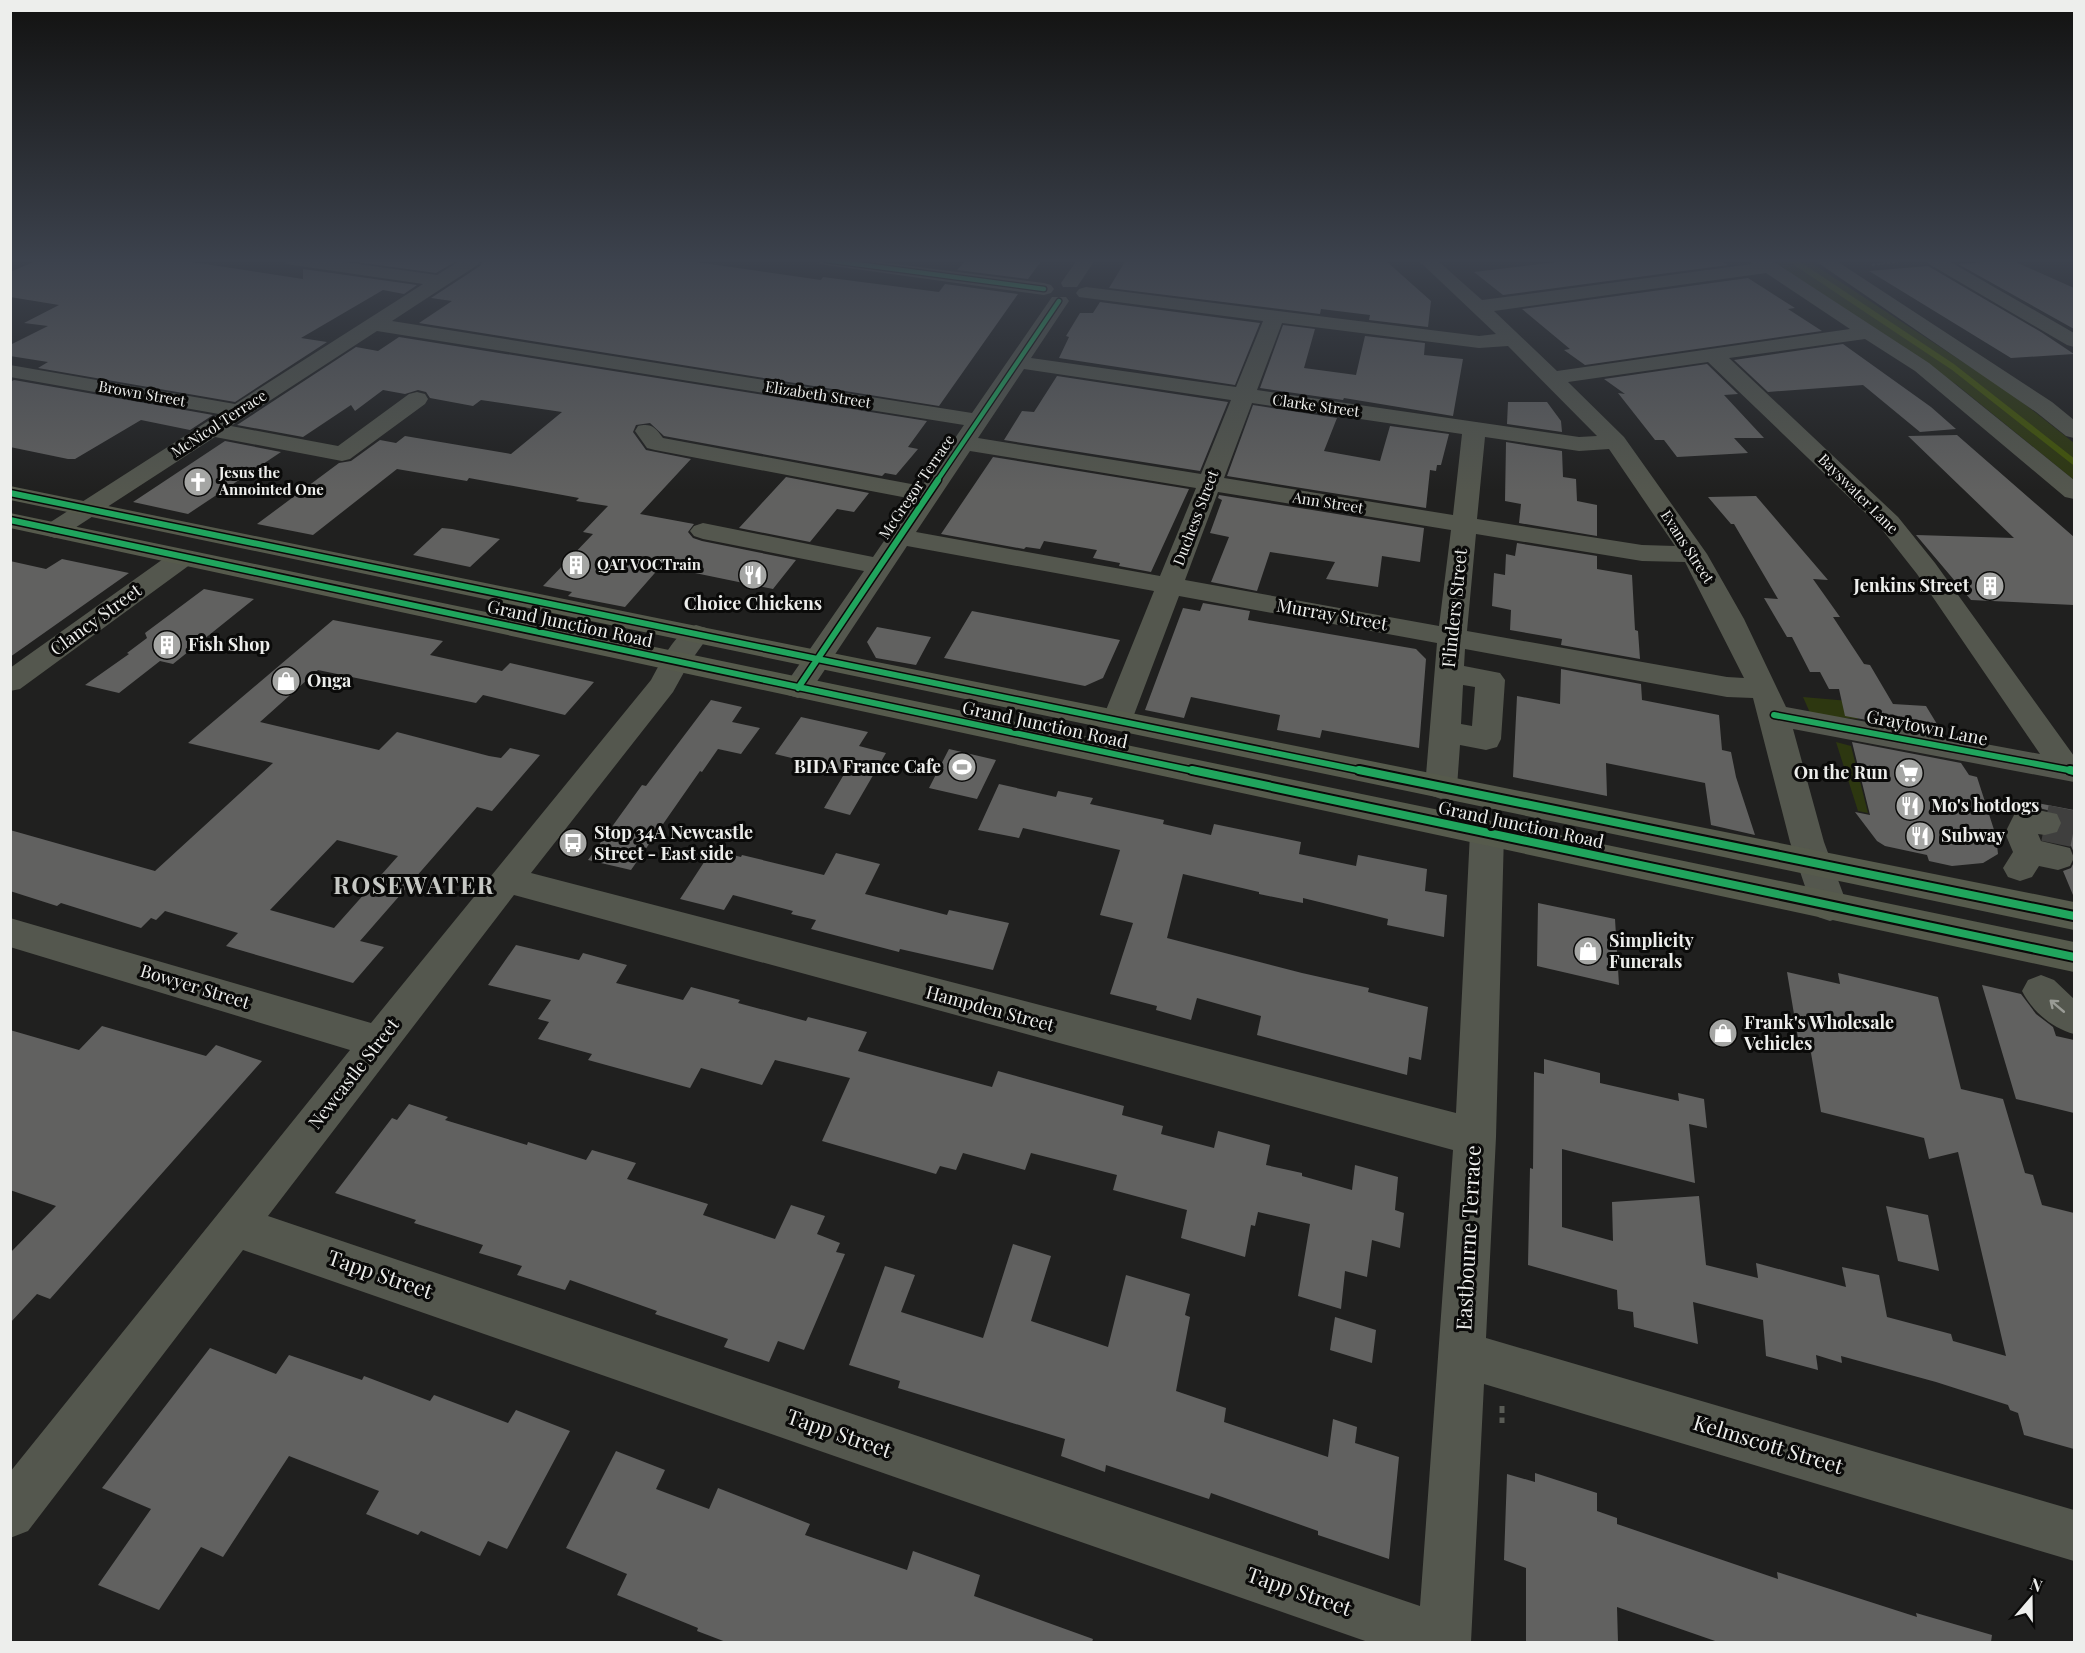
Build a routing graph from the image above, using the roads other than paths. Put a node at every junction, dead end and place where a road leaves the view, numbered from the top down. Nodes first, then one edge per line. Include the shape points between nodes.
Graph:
1 (353, 337) edge
2 (456, 337) edge
3 (1034, 337) edge
4 (1266, 337) edge
5 (1441, 337) edge
6 (1832, 337) edge
7 (1876, 337) edge
8 (1941, 337) edge
9 (1513, 339) joint
10 (1712, 354) junction
11 (1017, 362) junction
12 (10, 371) edge
13 (1552, 378) junction
14 (1243, 395) junction
15 (417, 399) dead end
16 (237, 411) junction
17 (978, 421) junction
18 (211, 429) junction
19 (1474, 429) junction
20 (646, 431) dead end
21 (2074, 431) edge
22 (1616, 442) junction
23 (963, 443) junction
24 (1209, 484) junction
25 (2074, 492) edge
26 (11, 493) edge
27 (928, 494) junction
28 (88, 509) junction
29 (10, 520) edge
30 (1464, 524) junction
31 (56, 530) junction
32 (703, 531) dead end
33 (900, 537) junction
34 (1694, 554) junction
35 (182, 558) junction
36 (880, 566) junction
37 (1170, 585) junction
38 (696, 634) junction
39 (1452, 638) junction
40 (817, 659) junction
41 (675, 662) junction
42 (1449, 673) junction
43 (10, 682) edge
44 (798, 688) junction
45 (1769, 702) junction
46 (1118, 720) junction
47 (1444, 731) junction
48 (2071, 770) edge
49 (1441, 787) junction
50 (1487, 833) junction
51 (1816, 864) junction
52 (506, 880) junction
53 (1830, 907) junction
54 (2074, 916) edge
55 (10, 932) edge
56 (2074, 957) edge
57 (2041, 991) dead end
58 (2074, 1018) edge
59 (379, 1042) junction
60 (1475, 1137) junction
61 (235, 1226) junction
62 (1462, 1354) junction
63 (10, 1513) edge
64 (2074, 1536) edge
65 (1444, 1641) edge

1 - 16 street, McNicol Terrace
2 - 17 street, Elizabeth Street
3 - 11 street, McGregor Terrace
4 - 14 street, Duchess Street
5 - 9 street via 1479,342
6 - 10 street
7 - 25 street via 1922,366
8 - 21 street
9 - 13 street, Evans Street
10 - 13 street
10 - 48 street, Bayswater Lane via 1889,522
11 - 14 street, Clarke Street
11 - 17 street, McGregor Terrace
12 - 16 street, Brown Street
13 - 22 street, Evans Street
14 - 19 street, Clarke Street
14 - 24 street, Duchess Street
15 - 18 street via 342,454
16 - 18 street, McNicol Terrace
17 - 23 street, McGregor Terrace
18 - 28 street, McNicol Terrace
19 - 22 street, Clarke Street via 1579,444
19 - 30 street, Flinders Street
20 - 27 street via 656,443
22 - 34 street, Evans Street
23 - 24 street, Ann Street
23 - 27 street, McGregor Terrace
24 - 30 street, Ann Street
24 - 37 street, Duchess Street
26 - 28 highway, Grand Junction Road
27 - 33 street, McGregor Terrace
28 - 31 street, McNicol Terrace
28 - 38 highway, Grand Junction Road
29 - 31 highway, Grand Junction Road
30 - 34 street, Ann Street via 1642,553
30 - 39 street, Flinders Street
31 - 35 highway, Grand Junction Road
32 - 36 street
33 - 36 street, McGregor Terrace
33 - 37 street, Murray Street
34 - 45 street, Evans Street
35 - 41 highway, Grand Junction Road
35 - 43 street, Clancy Street
36 - 40 street, McGregor Terrace
37 - 39 street, Murray Street
37 - 46 street, Duchess Street
38 - 40 highway, Grand Junction Road
38 - 41 street, Newcastle Street
39 - 42 street, Flinders Street
39 - 45 street, Murray Street via 1727,687
40 - 44 street, McGregor Terrace
40 - 46 highway, Grand Junction Road
41 - 44 highway, Grand Junction Road
41 - 52 street, Newcastle Street via 663,685
42 - 47 street, Flinders Street
42 - 47 street via 1490,680 1486,739
44 - 50 highway, Grand Junction Road
45 - 48 street, Graytown Lane
45 - 51 street, Evans Street
46 - 49 highway, Grand Junction Road
47 - 49 street, Flinders Street
49 - 51 highway, Grand Junction Road
50 - 53 highway, Grand Junction Road
50 - 60 street, Eastbourne Terrace
51 - 53 street, Evans Street
51 - 54 highway, Grand Junction Road
52 - 59 street, Newcastle Street
52 - 60 street, Hampden Street
53 - 56 highway, Grand Junction Road
55 - 59 street, Bowyer Street
58 -> 57 street
59 - 61 street, Newcastle Street
60 - 62 street, Eastbourne Terrace
61 - 63 street, Newcastle Street
61 - 65 street, Tapp Street
62 - 64 street, Kelmscott Street
62 - 65 street, Eastbourne Terrace

